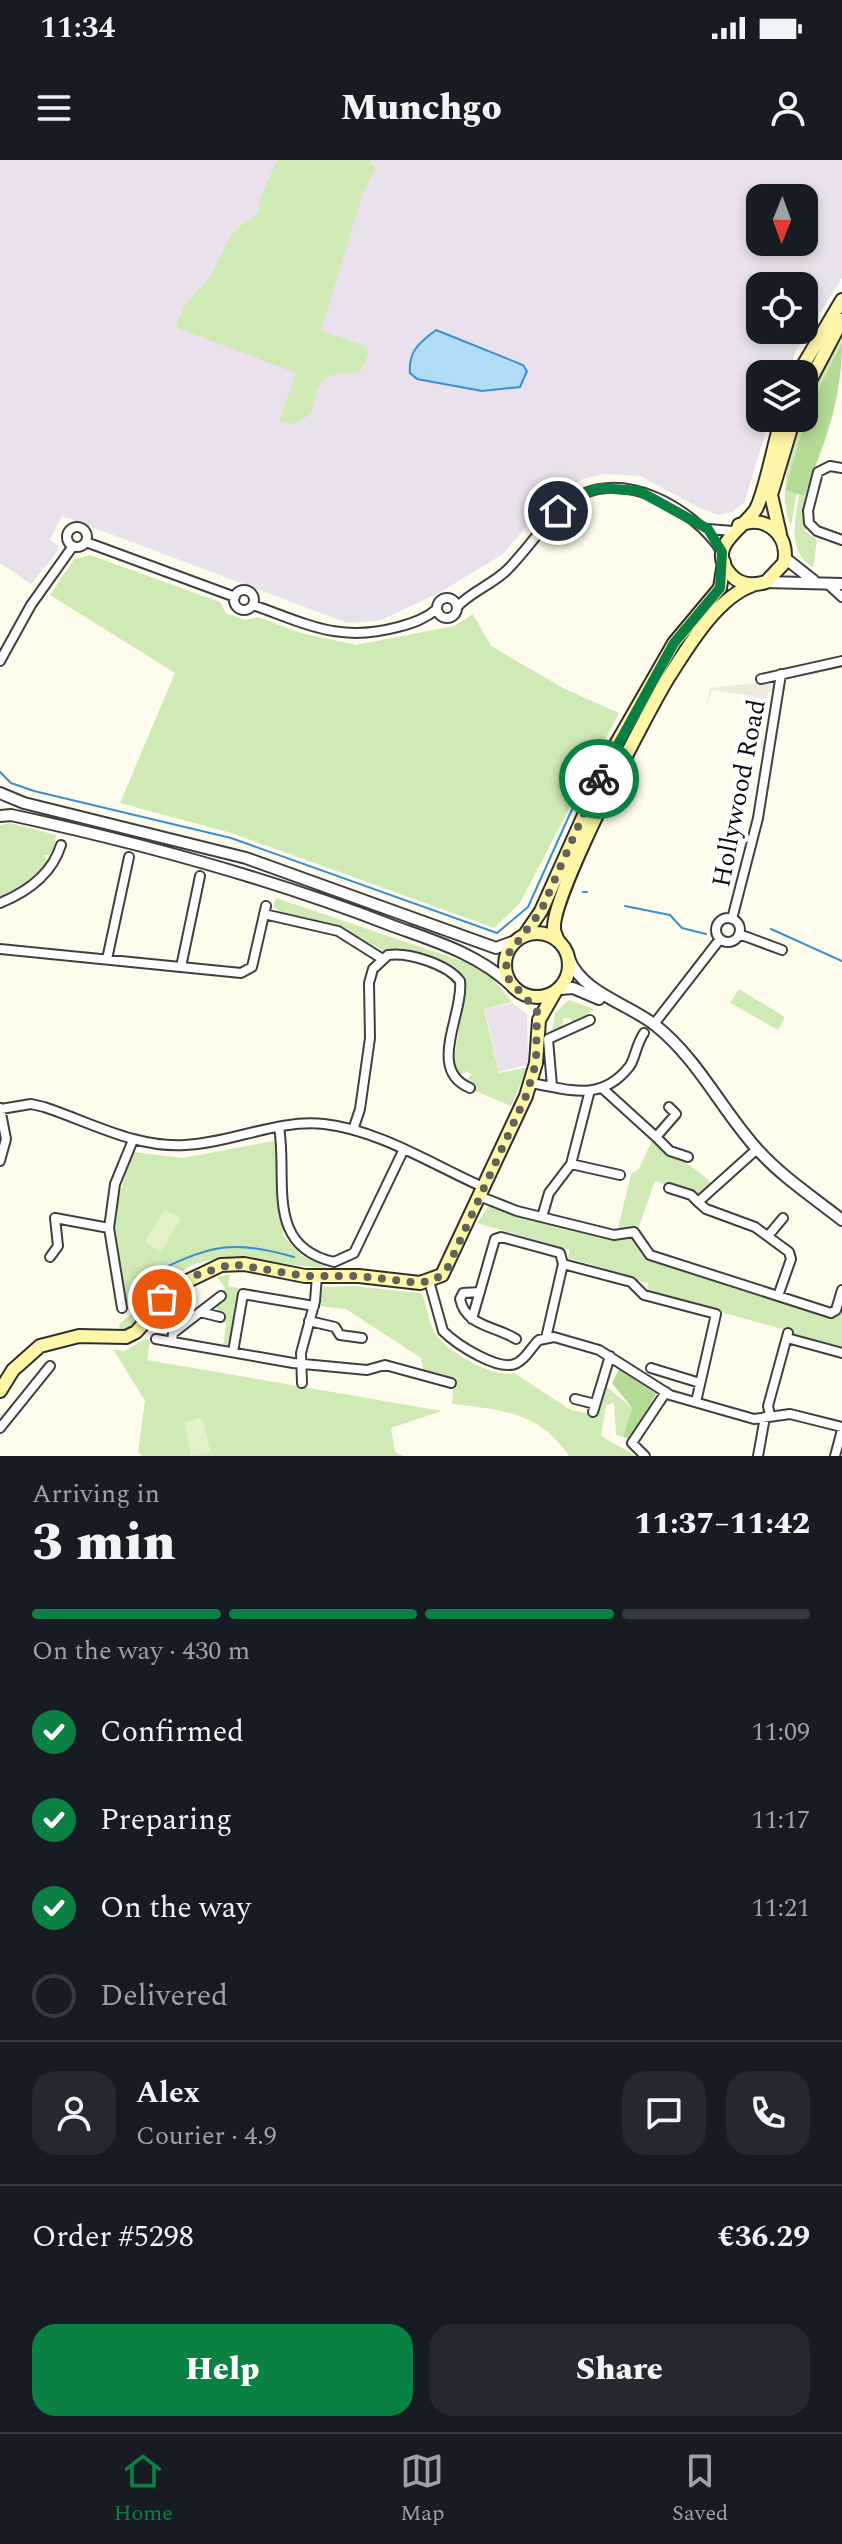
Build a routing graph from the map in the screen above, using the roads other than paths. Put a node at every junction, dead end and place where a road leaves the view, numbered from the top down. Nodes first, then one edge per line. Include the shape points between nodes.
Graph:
1 (842, 300) edge
2 (842, 320) edge
3 (806, 360) edge
4 (818, 365) edge
5 (778, 432) edge
6 (790, 432) edge
7 (842, 468) edge
8 (736, 528) junction
9 (708, 529) junction
10 (780, 534) junction
11 (842, 540) edge
12 (86, 542) junction
13 (73, 546) junction
14 (723, 557) junction
15 (785, 558) junction
16 (816, 582) junction
17 (760, 584) junction
18 (828, 584) junction
19 (842, 584) edge
20 (235, 597) junction
21 (842, 597) edge
22 (455, 604) junction
23 (253, 605) junction
24 (432, 613) junction
25 (0, 661) edge
26 (842, 661) edge
27 (781, 674) junction
28 (761, 679) dead end
29 (0, 793) edge
30 (0, 816) edge
31 (61, 845) dead end
32 (129, 857) dead end
33 (200, 876) dead end
34 (0, 903) edge
35 (732, 919) junction
36 (739, 934) junction
37 (521, 938) junction
38 (720, 939) junction
39 (558, 940) junction
40 (0, 949) edge
41 (782, 950) dead end
42 (381, 958) junction
43 (107, 959) junction
44 (569, 959) junction
45 (181, 967) junction
46 (512, 986) junction
47 (558, 991) junction
48 (525, 995) junction
49 (638, 1014) junction
50 (567, 1019) dead end
51 (539, 1020) junction
52 (590, 1020) dead end
53 (654, 1024) junction
54 (569, 1031) junction
55 (644, 1033) dead end
56 (467, 1074) dead end
57 (460, 1083) junction
58 (530, 1083) junction
59 (552, 1086) junction
60 (470, 1088) dead end
61 (602, 1088) junction
62 (589, 1094) junction
63 (669, 1107) dead end
64 (0, 1108) edge
65 (279, 1127) junction
66 (353, 1130) junction
67 (656, 1137) junction
68 (133, 1140) junction
69 (757, 1149) junction
70 (403, 1151) junction
71 (688, 1157) dead end
72 (0, 1161) edge
73 (571, 1164) junction
74 (620, 1175) dead end
75 (669, 1188) dead end
76 (481, 1191) junction
77 (698, 1202) junction
78 (542, 1217) junction
79 (783, 1218) dead end
80 (842, 1220) edge
81 (109, 1228) junction
82 (768, 1236) junction
83 (50, 1257) dead end
84 (563, 1264) junction
85 (317, 1276) junction
86 (429, 1281) junction
87 (842, 1290) edge
88 (480, 1292) junction
89 (221, 1296) dead end
90 (778, 1296) junction
91 (840, 1301) edge
92 (314, 1306) junction
93 (122, 1308) dead end
94 (200, 1312) junction
95 (220, 1317) dead end
96 (472, 1319) junction
97 (309, 1321) junction
98 (362, 1338) dead end
99 (546, 1338) junction
100 (156, 1339) dead end
101 (516, 1339) dead end
102 (172, 1342) junction
103 (233, 1352) junction
104 (842, 1353) edge
105 (610, 1356) junction
106 (303, 1363) junction
107 (50, 1366) dead end
108 (651, 1368) dead end
109 (302, 1383) dead end
110 (451, 1383) dead end
111 (700, 1383) junction
112 (0, 1391) edge
113 (666, 1392) junction
114 (575, 1399) dead end
115 (696, 1402) junction
116 (768, 1416) junction
117 (0, 1428) edge
118 (842, 1428) edge
119 (645, 1456) edge
120 (758, 1456) edge
121 (835, 1456) edge

1 - 3 main road
2 - 4 main road
5 - 8 main road via 756,509
6 - 10 main road via 771,495
7 - 11 street via 818,472 808,511 809,523 817,531
8 - 9 street
8 - 10 main road via 762,522
8 - 14 main road
9 - 14 street
9 - 22 street via 639,491 600,488 558,511 496,581
10 - 15 main road
12 - 13 street
12 - 13 street via 86,532 75,528 67,537
12 - 20 street
13 - 25 street
14 - 17 main road via 734,577
14 - 37 main road via 720,588 674,643 622,734 541,911
15 - 16 street
15 - 17 main road via 781,569
16 - 17 street
16 - 18 street
17 - 39 main road via 734,595 711,619 663,688 585,843 555,919
18 - 19 street
18 - 21 street
20 - 23 street via 241,609
20 - 23 street via 249,591
22 - 24 street via 444,598
22 - 24 street via 453,615
23 - 24 street via 348,635 385,630
26 - 27 street
27 - 28 street
27 - 35 street, Hollywood Road via 758,818
29 - 37 street via 246,858 496,948
30 - 46 street via 177,855 313,896 484,961
31 - 34 street via 29,889
32 - 43 street via 131,869
33 - 45 street via 193,885
35 - 36 street
35 - 38 street via 718,924
36 - 38 street via 731,941
36 - 41 street
37 - 39 main road via 541,933
37 - 46 main road via 506,957
38 - 53 street
39 - 44 main road
40 - 43 street
42 - 45 street via 338,931 265,910 247,971
42 - 57 street via 402,954 447,970 460,981 449,1061
42 - 66 street via 369,983 370,1038
43 - 45 street
44 - 47 main road
44 - 49 street via 587,984
46 - 48 main road
47 - 48 main road via 540,998
47 - 49 street via 573,988
47 - 51 main road
48 - 51 main road
49 - 53 street
50 - 54 street
51 - 58 main road
52 - 54 street
53 - 69 street via 703,1075
54 - 59 street via 548,1039
55 - 61 street via 629,1067
56 - 57 street
57 - 60 street
58 - 59 street
58 - 76 main road
59 - 62 street
61 - 62 street
61 - 67 street
62 - 73 street
63 - 67 street via 676,1114
64 - 68 street via 44,1107
64 - 72 street via 6,1139
65 - 66 street via 322,1124
65 - 68 street via 184,1145
65 - 70 street via 289,1231 304,1250 334,1262 354,1253
66 - 70 street
67 - 71 street via 670,1151
68 - 81 street via 115,1184
69 - 77 street
69 - 80 street
70 - 76 street
73 - 74 street
73 - 78 street via 549,1193
75 - 77 street
76 - 78 street
76 - 86 main road via 447,1269
77 - 82 street
78 - 90 street via 614,1235 634,1232 650,1255
79 - 82 street
81 - 83 street via 55,1218 58,1246
81 - 93 street
82 - 90 street via 791,1256
84 - 88 street via 560,1253 498,1237
84 - 99 street
84 - 111 street via 631,1282 644,1295 716,1314
85 - 86 main road
85 - 92 street
85 - 112 main road via 244,1264 206,1271 177,1286 131,1335 60,1338 40,1346 13,1370
86 - 99 street via 443,1331 494,1364 519,1363
87 - 91 street
88 - 96 street
88 - 96 street via 461,1296 463,1311
89 - 94 street
90 - 91 street via 831,1313
92 - 97 street
92 - 103 street via 243,1294
94 - 95 street
94 - 102 street via 173,1333
96 - 101 street
97 - 98 street
97 - 106 street
99 - 105 street via 580,1343
100 - 102 street
102 - 103 street
103 - 106 street
104 - 116 street via 788,1335
105 - 113 street
105 - 114 street via 594,1408
106 - 109 street
106 - 110 street via 367,1370 385,1365
107 - 117 street
108 - 111 street
111 - 115 street
113 - 115 street
113 - 119 street via 632,1443
115 - 116 street via 754,1419
116 - 118 street via 790,1414
116 - 120 street
118 - 121 street

